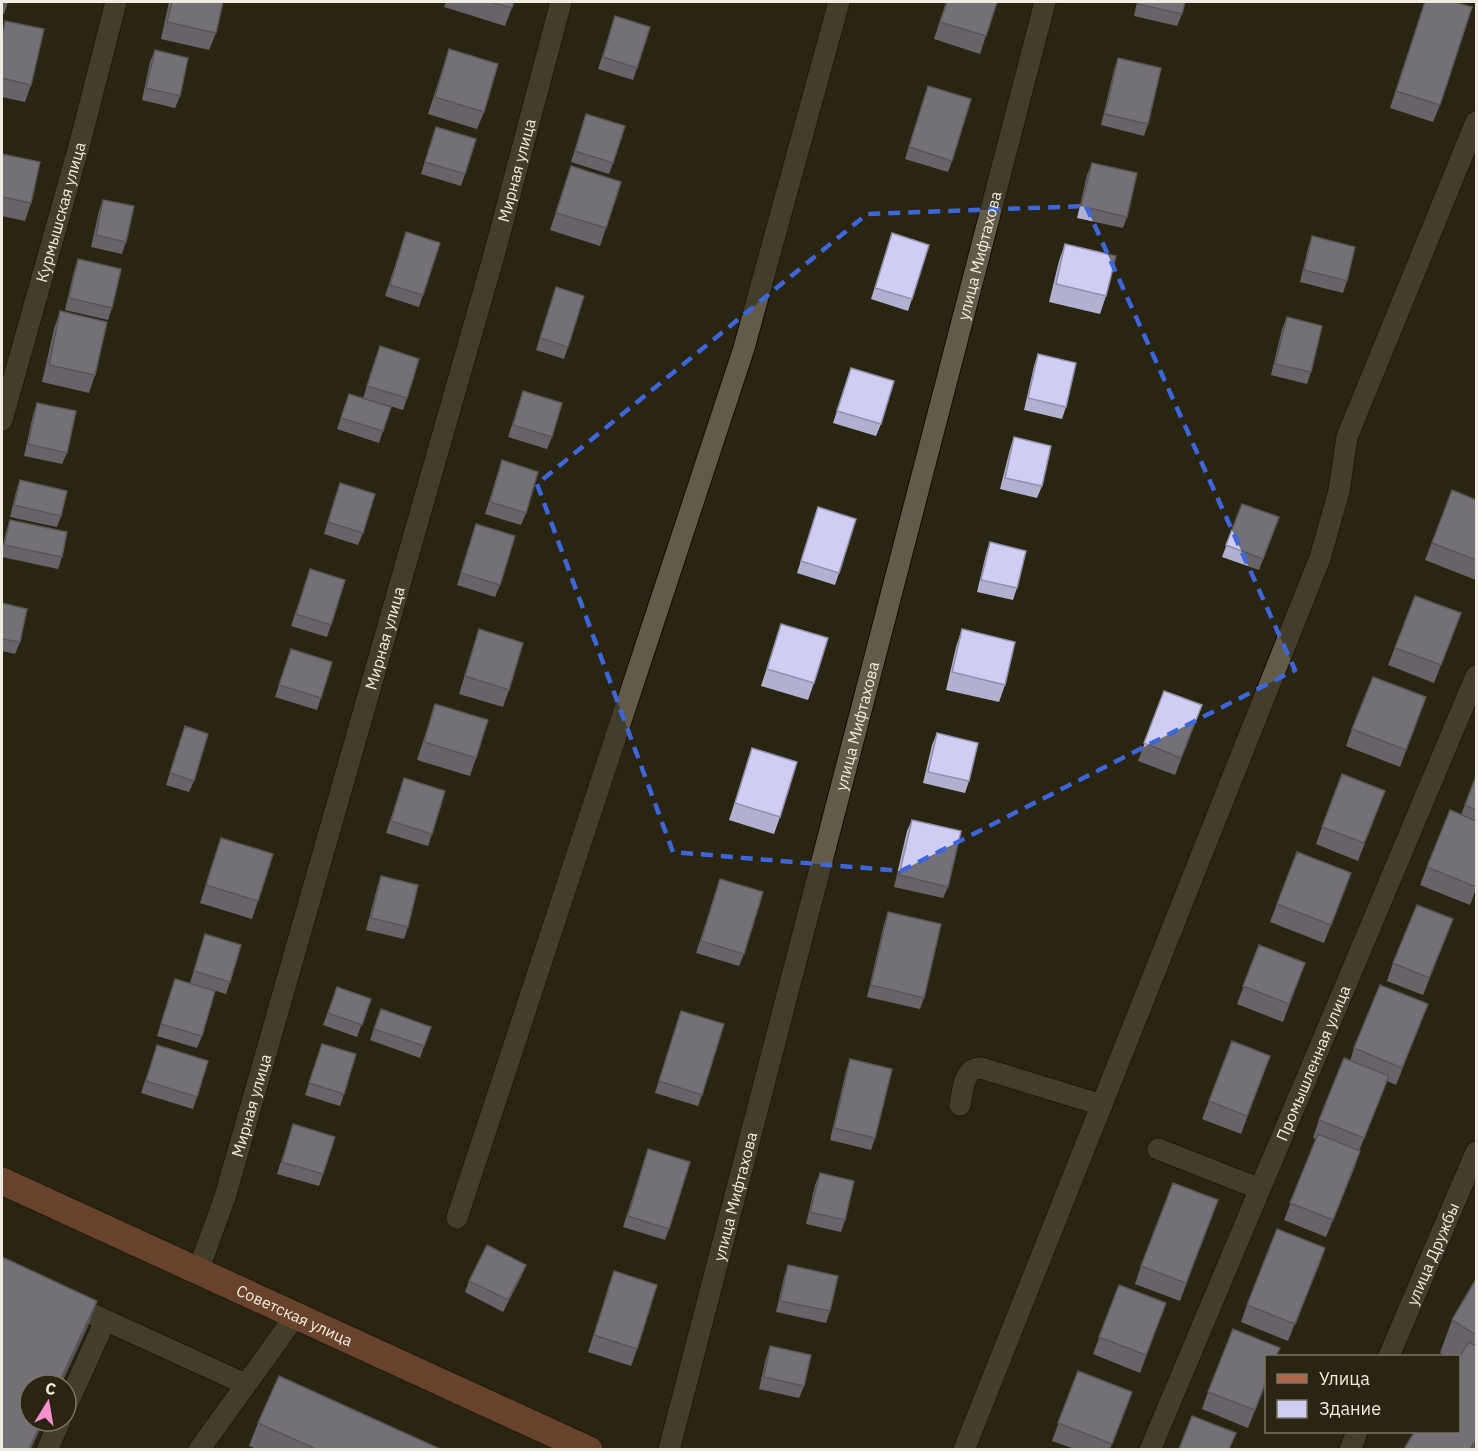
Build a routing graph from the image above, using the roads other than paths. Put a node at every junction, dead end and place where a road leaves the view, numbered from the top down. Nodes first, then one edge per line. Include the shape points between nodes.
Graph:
1 (116, 2) edge
2 (561, 2) edge
3 (839, 2) edge
4 (1045, 2) edge
5 (1476, 122) edge
6 (2, 420) edge
7 (1476, 676) edge
8 (960, 1105) dead end
9 (1102, 1105) junction
10 (1158, 1149) dead end
11 (1476, 1152) edge
12 (2, 1181) edge
13 (1260, 1189) junction
14 (457, 1218) dead end
15 (198, 1271) junction
16 (54, 1297) edge
17 (296, 1316) junction
18 (105, 1321) junction
19 (1389, 1355) edge
20 (78, 1381) edge
21 (245, 1384) junction
22 (54, 1433) edge
23 (1356, 1433) edge
24 (47, 1449) edge
25 (198, 1449) edge
26 (589, 1449) edge
27 (669, 1449) edge
28 (964, 1449) edge
29 (1149, 1449) edge
30 (1350, 1449) edge

1 - 6 street, Курмышская улица
2 - 15 street, Мирная улица via 494,255 231,1174
3 - 14 street via 744,348
4 - 27 street, улица Мифтахова
5 - 9 street via 1347,437 1339,491 1320,558
7 - 13 street, Промышленная улица
8 - 9 street via 967,1074 975,1068
9 - 28 street
10 - 13 street
11 - 19 street, улица Дружбы
12 - 15 main road, Советская улица
13 - 29 street, Промышленная улица
15 - 17 main road, Советская улица
16 - 18 street
17 - 21 street
17 - 26 main road, Советская улица
18 - 20 street
18 - 21 street
21 - 25 street
22 - 24 street
23 - 30 street

